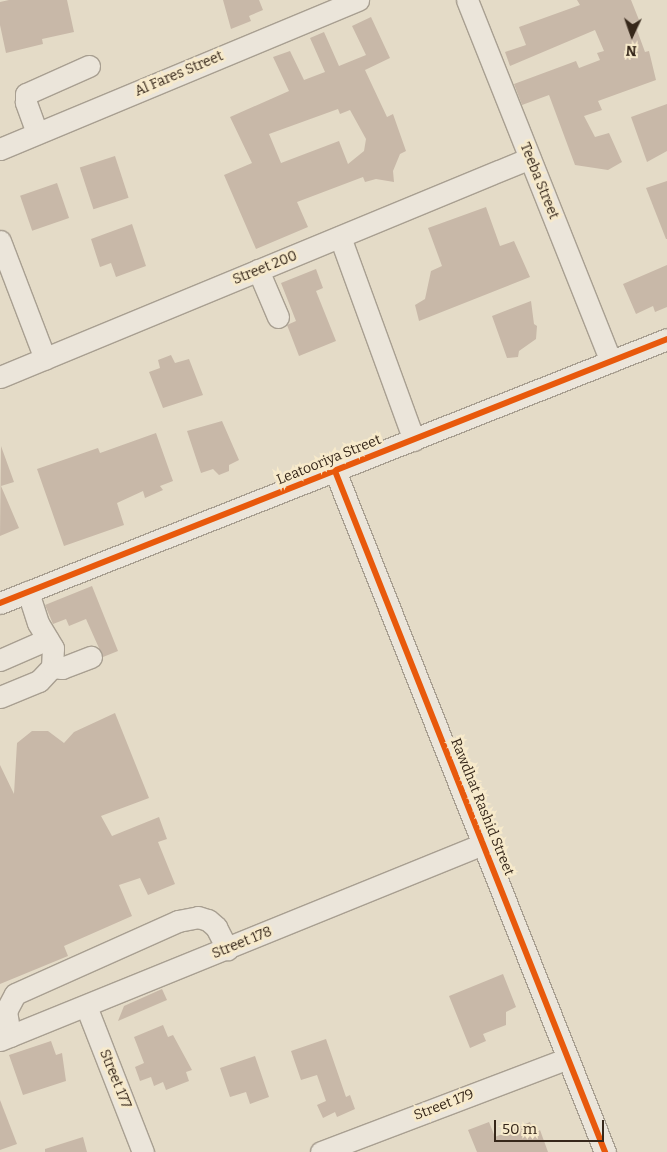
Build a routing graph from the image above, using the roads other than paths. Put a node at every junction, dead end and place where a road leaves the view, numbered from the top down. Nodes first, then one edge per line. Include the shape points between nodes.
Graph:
1 (358, 0) edge
2 (467, 0) edge
3 (89, 66) dead end
4 (37, 133) junction
5 (0, 149) edge
6 (530, 158) junction
7 (340, 236) junction
8 (0, 241) edge
9 (258, 270) junction
10 (278, 317) dead end
11 (667, 339) edge
12 (45, 358) junction
13 (611, 361) junction
14 (0, 377) edge
15 (414, 440) junction
16 (335, 471) junction
17 (28, 592) junction
18 (0, 603) edge
19 (48, 639) junction
20 (92, 657) dead end
21 (0, 660) edge
22 (52, 667) junction
23 (0, 697) edge
24 (483, 844) junction
25 (227, 949) junction
26 (86, 1006) junction
27 (5, 1038) edge
28 (568, 1058) junction
29 (370, 1143) edge
30 (143, 1152) edge
31 (321, 1152) edge
32 (605, 1152) edge

1 - 4 street, Al Fares Street
2 - 6 street, Teeba Street
3 - 4 street via 26,94
4 - 5 street, Al Fares Street
6 - 7 street, Street 200
6 - 13 street, Teeba Street
7 - 9 street, Street 200
7 - 15 street
8 - 12 street
9 - 10 street
9 - 12 street, Street 200
11 - 13 street, Leatooriya Street
12 - 14 street, Street 200
13 - 15 street, Leatooriya Street
15 - 16 street, Leatooriya Street
16 - 17 street, Leatooriya Street
16 - 24 street, Rawdhat Rashid Street
17 - 18 street, Leatooriya Street
17 - 19 street via 34,615
19 - 21 street
19 - 22 street via 54,657
20 - 22 street via 62,668
22 - 23 street via 39,681
24 - 25 street, Street 178
24 - 28 street, Rawdhat Rashid Street
25 - 26 street, Street 178
25 - 27 street via 216,927 208,920 193,917 178,921 15,994 6,1011
26 - 27 street, Street 178
26 - 30 street, Street 177
28 - 29 street, Street 179
28 - 32 street, Rawdhat Rashid Street
29 - 31 street, Street 179

